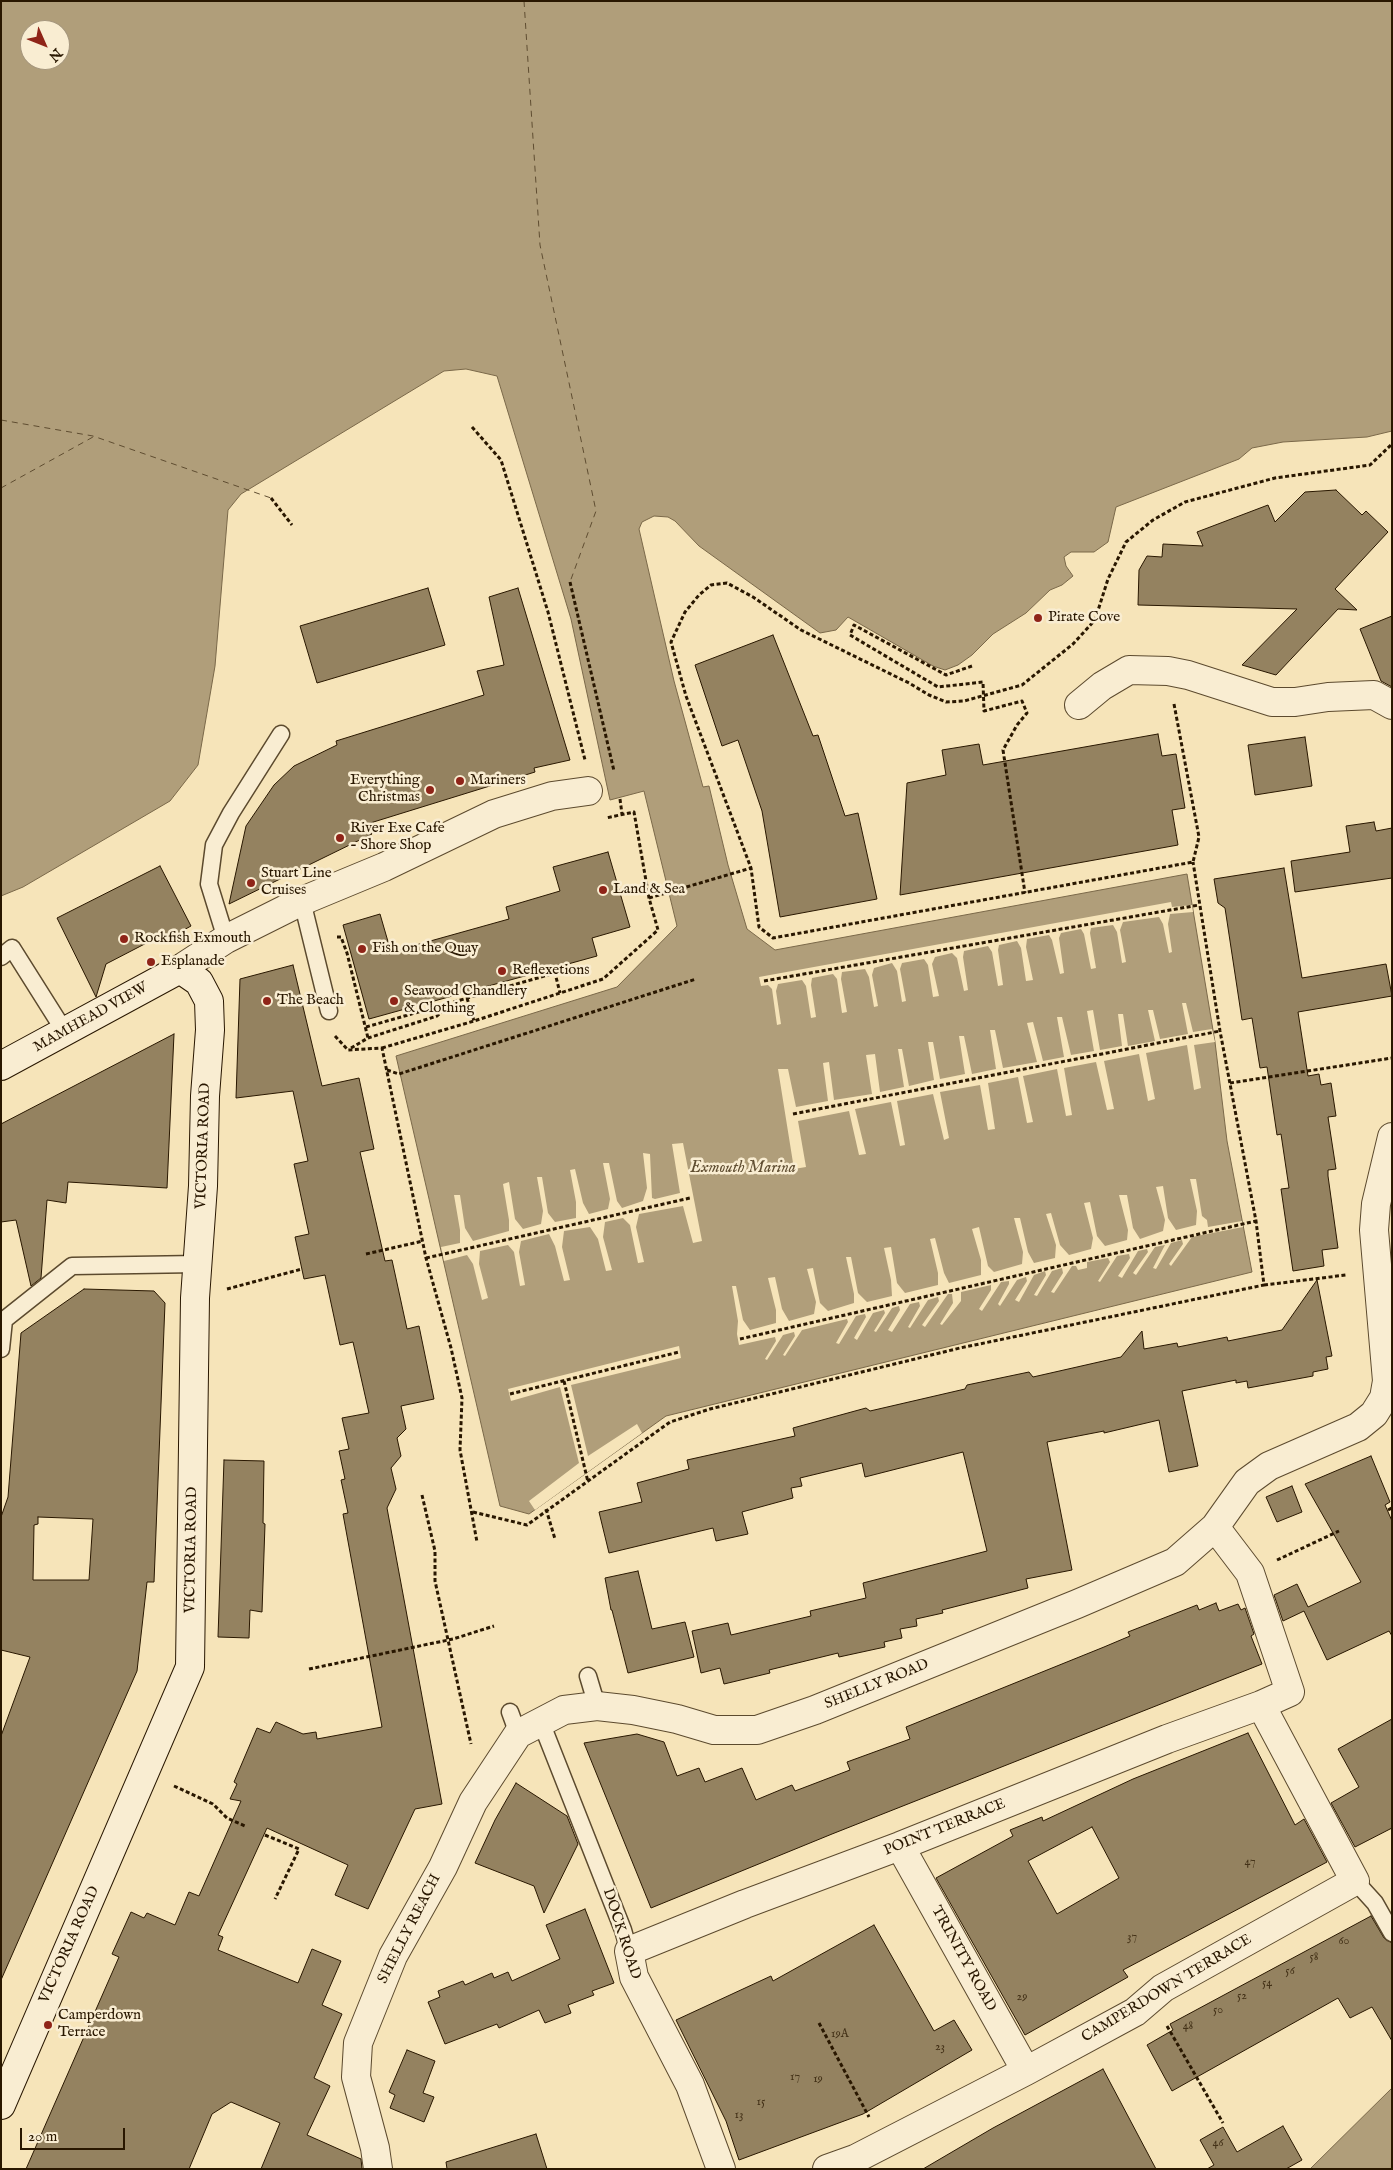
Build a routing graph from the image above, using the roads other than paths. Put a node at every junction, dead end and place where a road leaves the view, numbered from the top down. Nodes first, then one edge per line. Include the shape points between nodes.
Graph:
1 (1389, 697) edge
2 (1079, 705) dead end
3 (282, 734) dead end
4 (588, 791) dead end
5 (302, 901) junction
6 (226, 939) junction
7 (1, 957) edge
8 (180, 969) junction
9 (329, 1011) road end
10 (64, 1032) junction
11 (1, 1066) edge
12 (1392, 1137) edge
13 (198, 1264) junction
14 (1, 1349) edge
15 (1388, 1404) edge
16 (1215, 1527) junction
17 (588, 1676) dead end
18 (1261, 1705) junction
19 (597, 1706) junction
20 (523, 1723) junction
21 (900, 1846) junction
22 (1355, 1881) junction
23 (1392, 1933) edge
24 (629, 1951) junction
25 (1026, 2071) junction
26 (1, 2105) edge
27 (378, 2169) edge
28 (721, 2169) edge
29 (827, 2169) edge

1 - 2 street via 1374,695 1272,702 1188,675 1129,670
3 - 6 lane via 214,845 209,884
4 - 5 street, MAMHEAD VIEW via 552,796 494,814 384,867
5 - 6 street, MAMHEAD VIEW
5 - 9 lane
6 - 8 street, MAMHEAD VIEW
7 - 10 lane via 12,948
8 - 10 street, MAMHEAD VIEW
8 - 13 street, VICTORIA ROAD via 200,982 209,1001
10 - 11 street, MAMHEAD VIEW
12 - 15 street, SHELLY ROAD via 1374,1230
13 - 14 lane via 72,1266 4,1320
13 - 26 street, VICTORIA ROAD via 190,1668
15 - 16 street, SHELLY ROAD via 1358,1427 1270,1466 1247,1482
16 - 18 street via 1250,1572 1290,1692
16 - 19 street, SHELLY ROAD via 1174,1562 1138,1579 757,1730 714,1730 668,1717
17 - 19 lane
18 - 21 street, POINT TERRACE via 1167,1739
18 - 22 street
19 - 20 street, SHELLY ROAD via 564,1710
20 - 24 lane, DOCK ROAD via 623,1930
20 - 27 street, SHELLY REACH via 473,1802 443,1867 394,1956 358,2043 356,2077
21 - 24 street, POINT TERRACE
21 - 25 street, TRINITY ROAD
22 - 23 lane via 1375,1902
22 - 25 street, CAMPERDOWN TERRACE via 1163,1988 1134,2012
24 - 28 street, DOCK ROAD via 634,1977 690,2085
25 - 29 street, CAMPERDOWN TERRACE via 855,2159

